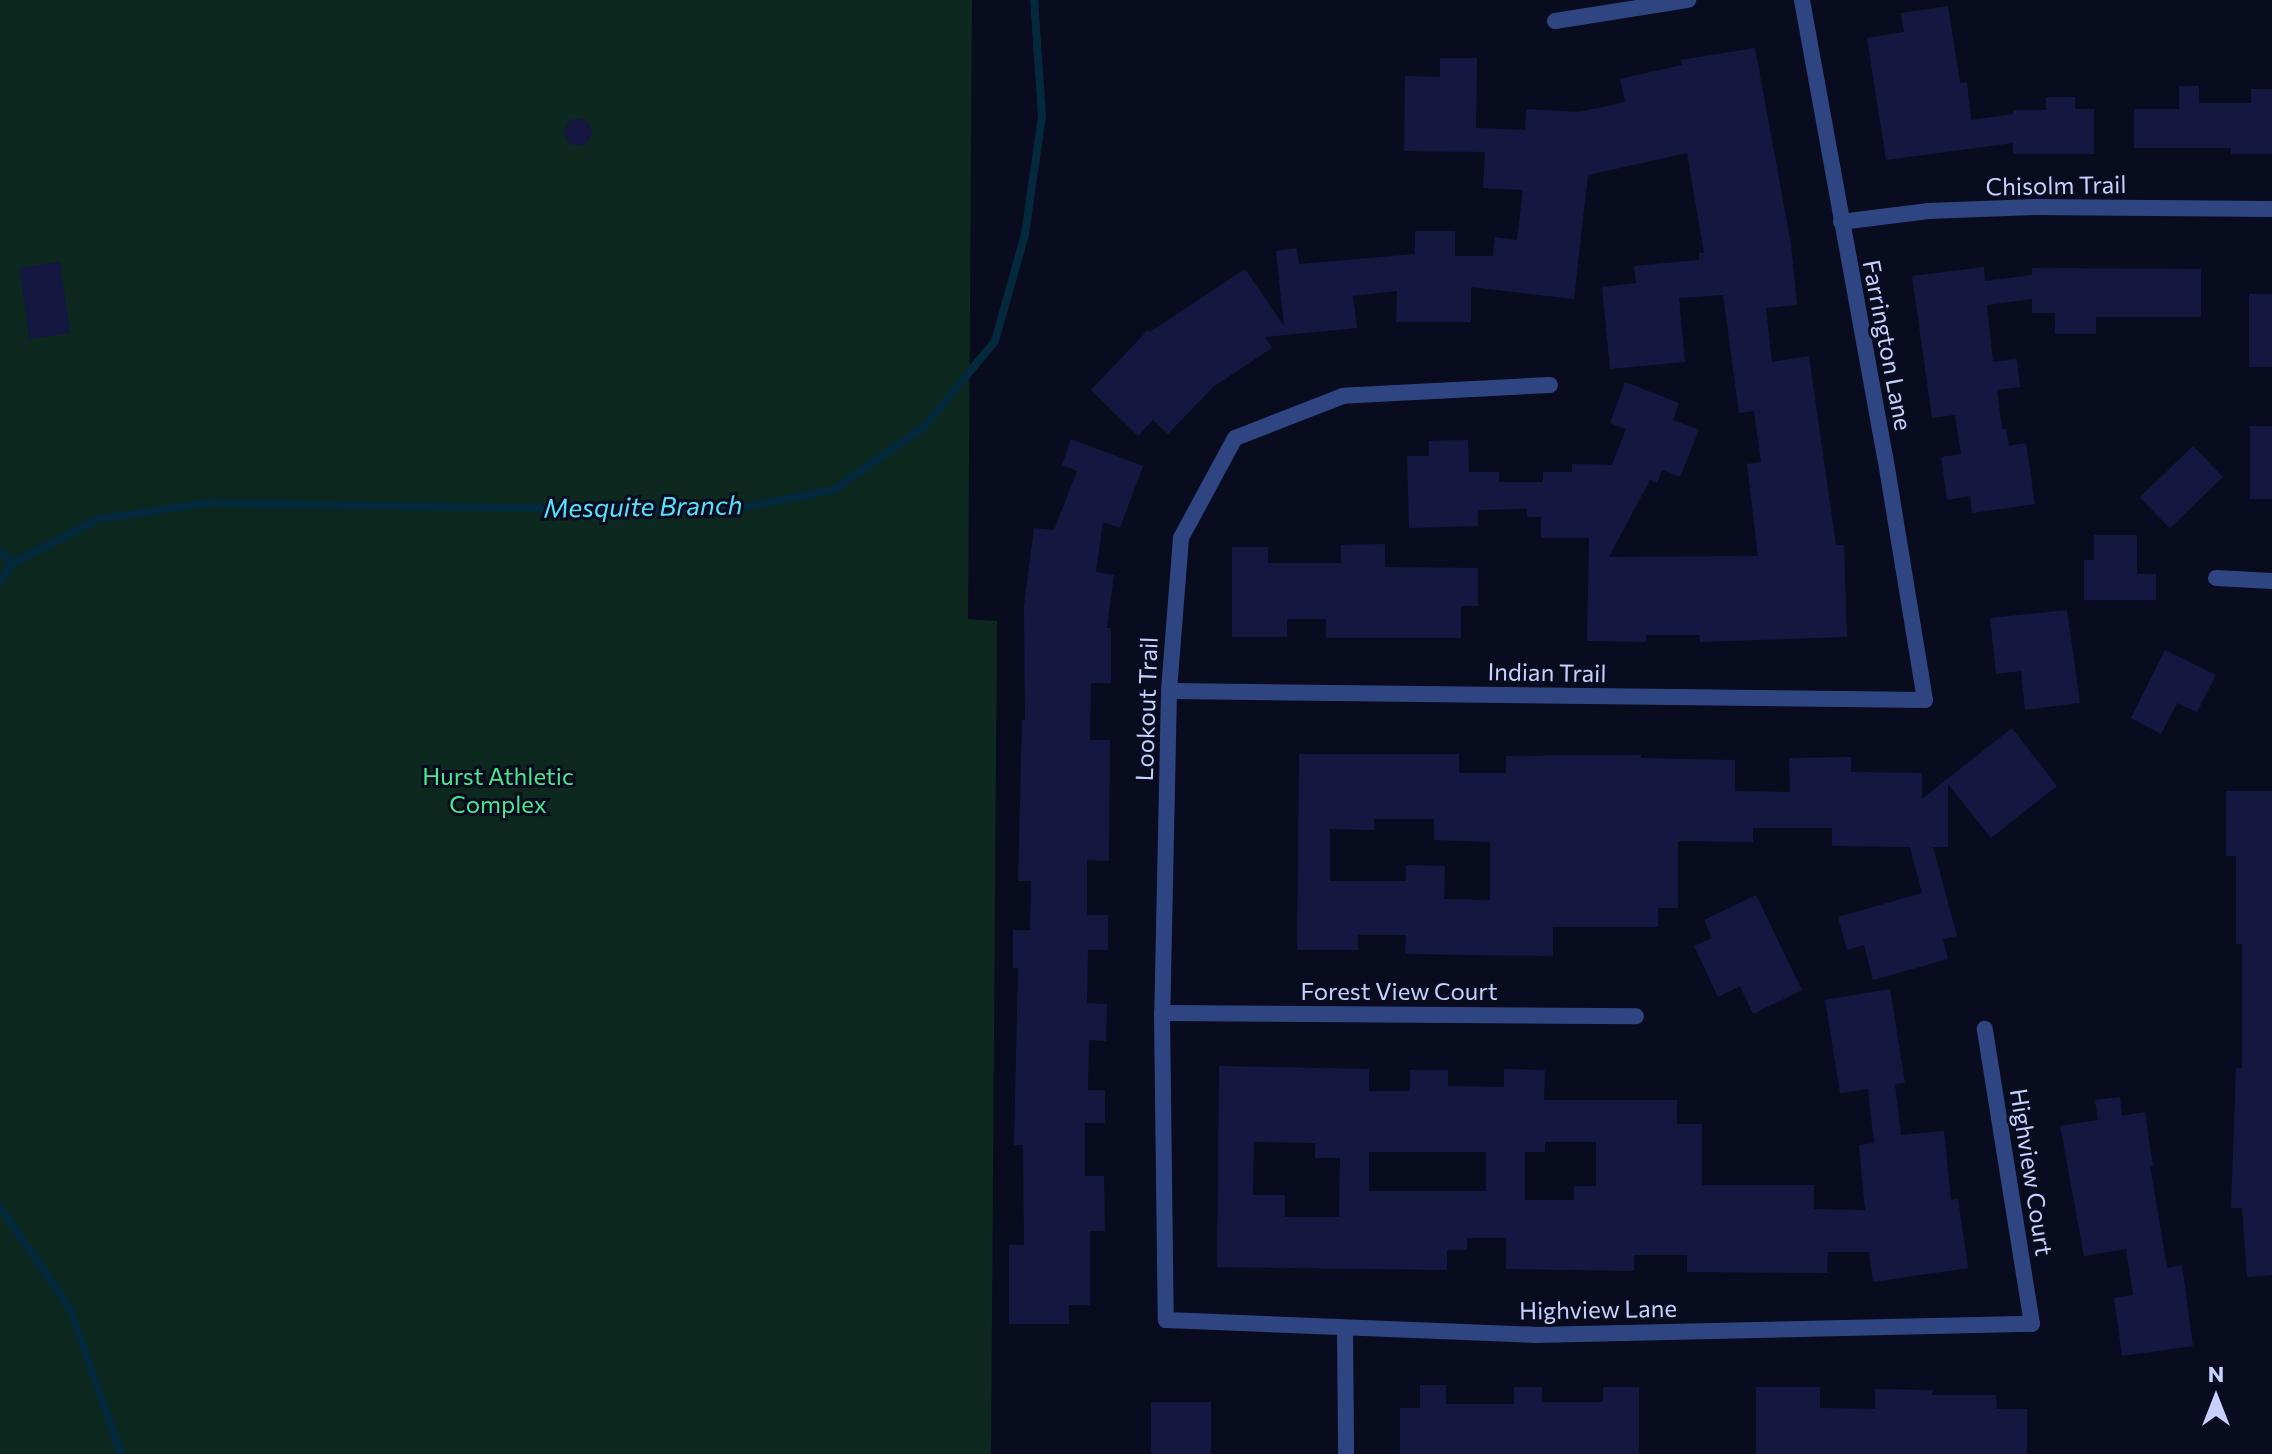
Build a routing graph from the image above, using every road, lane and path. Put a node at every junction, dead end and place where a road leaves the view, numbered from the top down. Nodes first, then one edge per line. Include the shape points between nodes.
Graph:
1 (1688, 0) edge
2 (1802, 0) edge
3 (1555, 21) dead end
4 (2272, 209) edge
5 (1841, 222) junction
6 (1550, 385) dead end
7 (2216, 578) dead end
8 (2272, 581) edge
9 (1169, 691) junction
10 (1925, 700) joint
11 (1162, 1013) junction
12 (1636, 1016) dead end
13 (1985, 1029) dead end
14 (1166, 1320) joint
15 (2032, 1324) joint
16 (1345, 1328) junction
17 (1346, 1454) edge

1 - 3 street
2 - 5 street, Farrington Lane
4 - 5 street, Chisolm Trail via 2034,207 1928,211
5 - 10 street, Farrington Lane
6 - 9 street, Lookout Trail via 1343,396 1235,438 1181,538
7 - 8 street
9 - 10 street, Indian Trail
9 - 11 street, Lookout Trail
11 - 12 street, Forest View Court
11 - 14 street, Lookout Trail
13 - 15 street, Highview Court
14 - 16 street, Highview Lane
15 - 16 street, Highview Lane via 1535,1335
16 - 17 street

